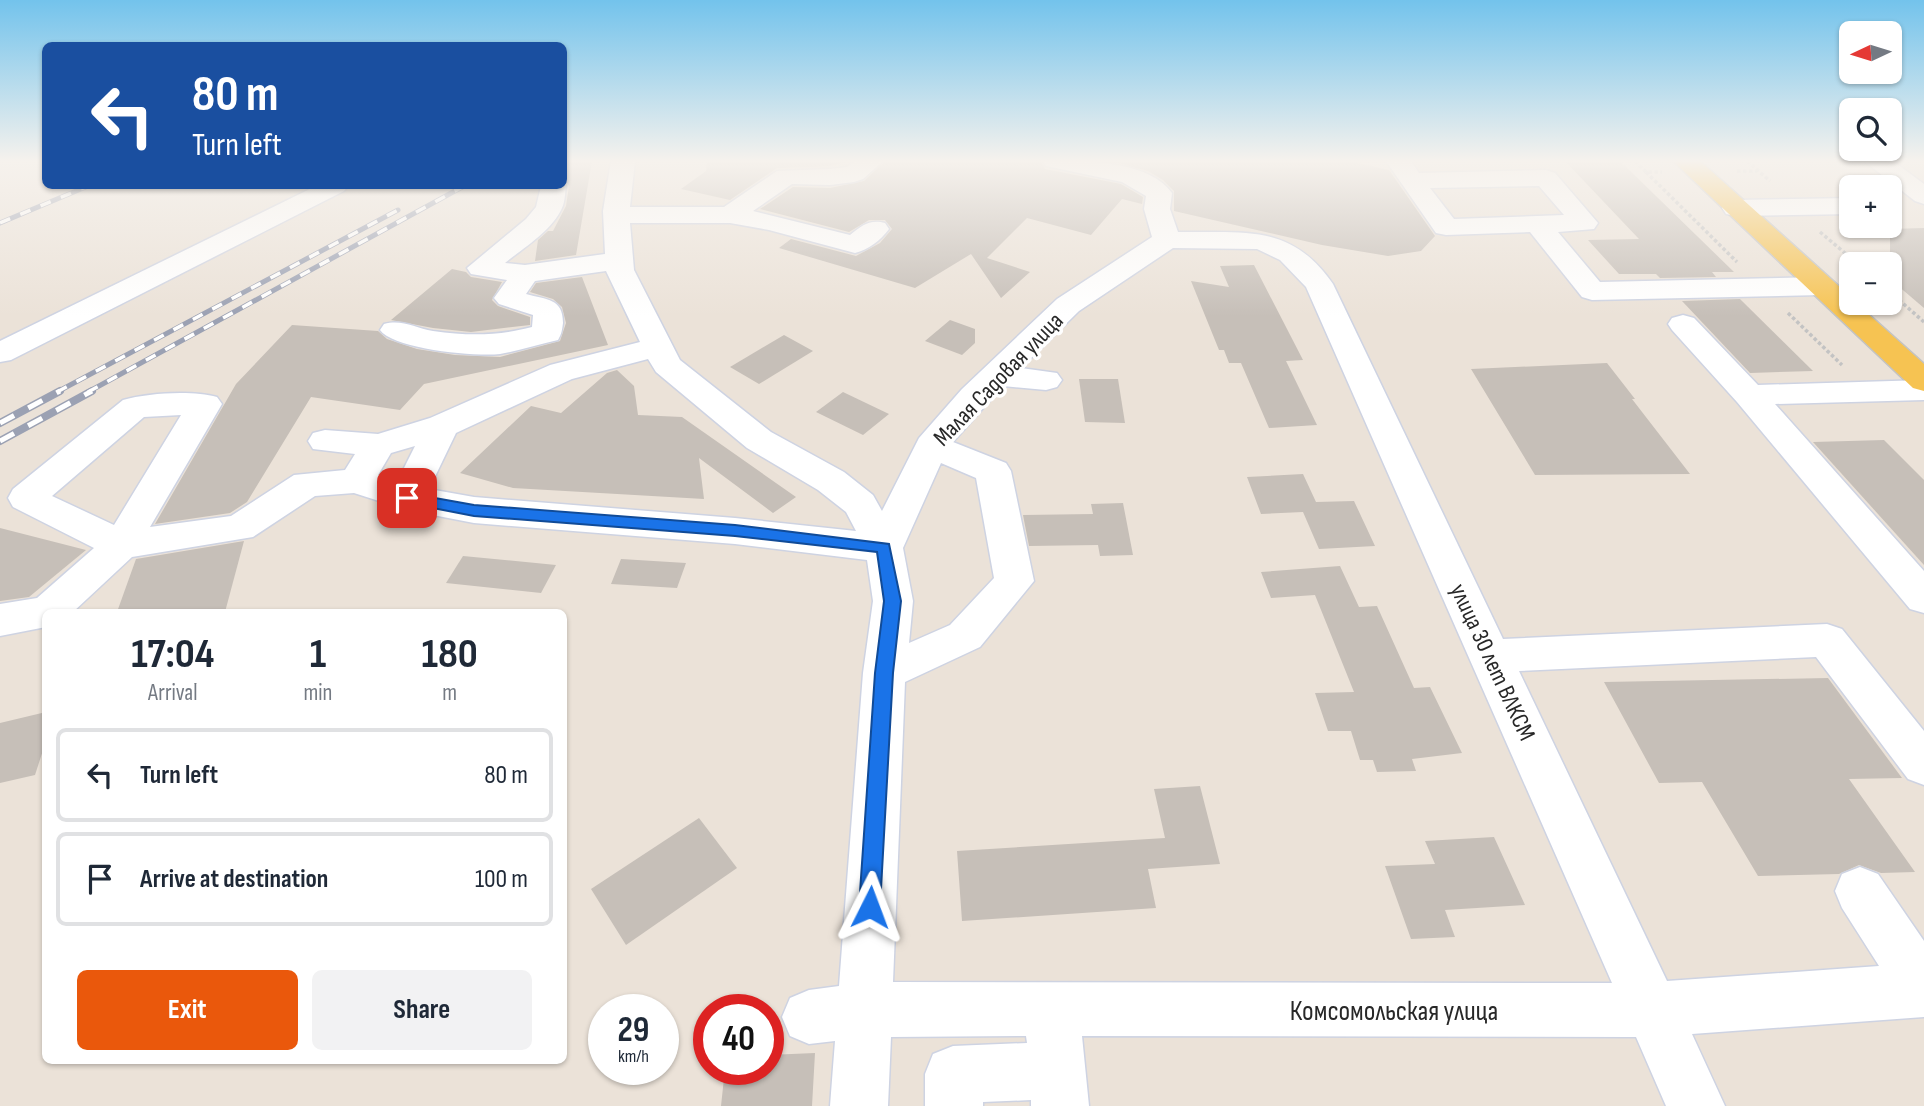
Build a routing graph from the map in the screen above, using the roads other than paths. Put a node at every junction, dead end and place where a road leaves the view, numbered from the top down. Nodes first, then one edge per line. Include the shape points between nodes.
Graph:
1 (282, 213) edge
2 (545, 213) edge
3 (733, 213) edge
4 (1158, 213) edge
5 (1435, 213) edge
6 (1576, 213) edge
7 (1740, 213) edge
8 (616, 215) joint
9 (730, 215) junction
10 (1537, 224) junction
11 (875, 229) dead end
12 (1167, 240) junction
13 (619, 261) junction
14 (525, 274) junction
15 (1821, 286) junction
16 (1683, 324) dead end
17 (395, 330) dead end
18 (659, 347) junction
19 (0, 353) edge
20 (995, 375) junction
21 (1046, 380) dead end
22 (1924, 380) edge
23 (1924, 390) edge
24 (1749, 395) junction
25 (442, 426) junction
26 (325, 441) dead end
27 (379, 445) junction
28 (931, 446) junction
29 (356, 481) junction
30 (407, 498) junction
31 (121, 545) junction
32 (884, 548) junction
33 (1924, 598) edge
34 (51, 609) edge
35 (42, 612) edge
36 (0, 620) edge
37 (1491, 656) junction
38 (884, 673) junction
39 (1924, 765) edge
40 (1860, 891) dead end
41 (1924, 989) edge
42 (1052, 1009) junction
43 (864, 1010) junction
44 (1650, 1010) junction
45 (809, 1017) dead end
46 (1058, 1088) edge
47 (859, 1106) edge
48 (954, 1106) edge
49 (1696, 1106) edge

1 - 19 street
2 - 14 street via 481,268
3 - 9 street
4 - 12 street
5 - 10 street via 1446,227
6 - 10 street via 1585,223
7 - 15 main road
8 - 9 street
8 - 13 street
9 - 11 street via 855,245
10 - 15 street via 1592,291
12 - 20 street, Малая Садовая улица via 1068,306
12 - 37 street, улица 30 лет ВЛКСМ via 1262,241 1290,254 1319,284
13 - 14 street
13 - 18 street
14 - 17 street via 509,298 548,310 547,333 498,345 429,340
15 - 22 main road
16 - 24 street
18 - 25 street via 561,372
18 - 32 street via 667,365 709,401 759,440 831,481 860,504
20 - 21 street
20 - 28 street, Малая Садовая улица
23 - 24 street
24 - 33 street
25 - 27 street
25 - 30 street via 441,460
26 - 27 street
27 - 29 street
28 - 32 street, Малая Садовая улица
28 - 38 street via 993,471 1014,580 965,636
29 - 30 street
29 - 31 street via 307,484 240,528
30 - 32 street via 487,512
31 - 31 street via 191,428 205,404 135,407 26,498
31 - 34 street
32 - 38 street via 892,601
35 - 36 street
37 - 39 street via 1827,640
37 - 44 street, улица 30 лет ВЛКСМ
38 - 43 street
40 - 41 street
41 - 44 street, Комсомольская улица
42 - 43 street, Комсомольская улица
42 - 44 street, Комсомольская улица
42 - 46 street
43 - 45 street, Комсомольская улица
43 - 47 street
44 - 49 street, улица 30 лет ВЛКСМ
46 - 48 street via 953,1074

